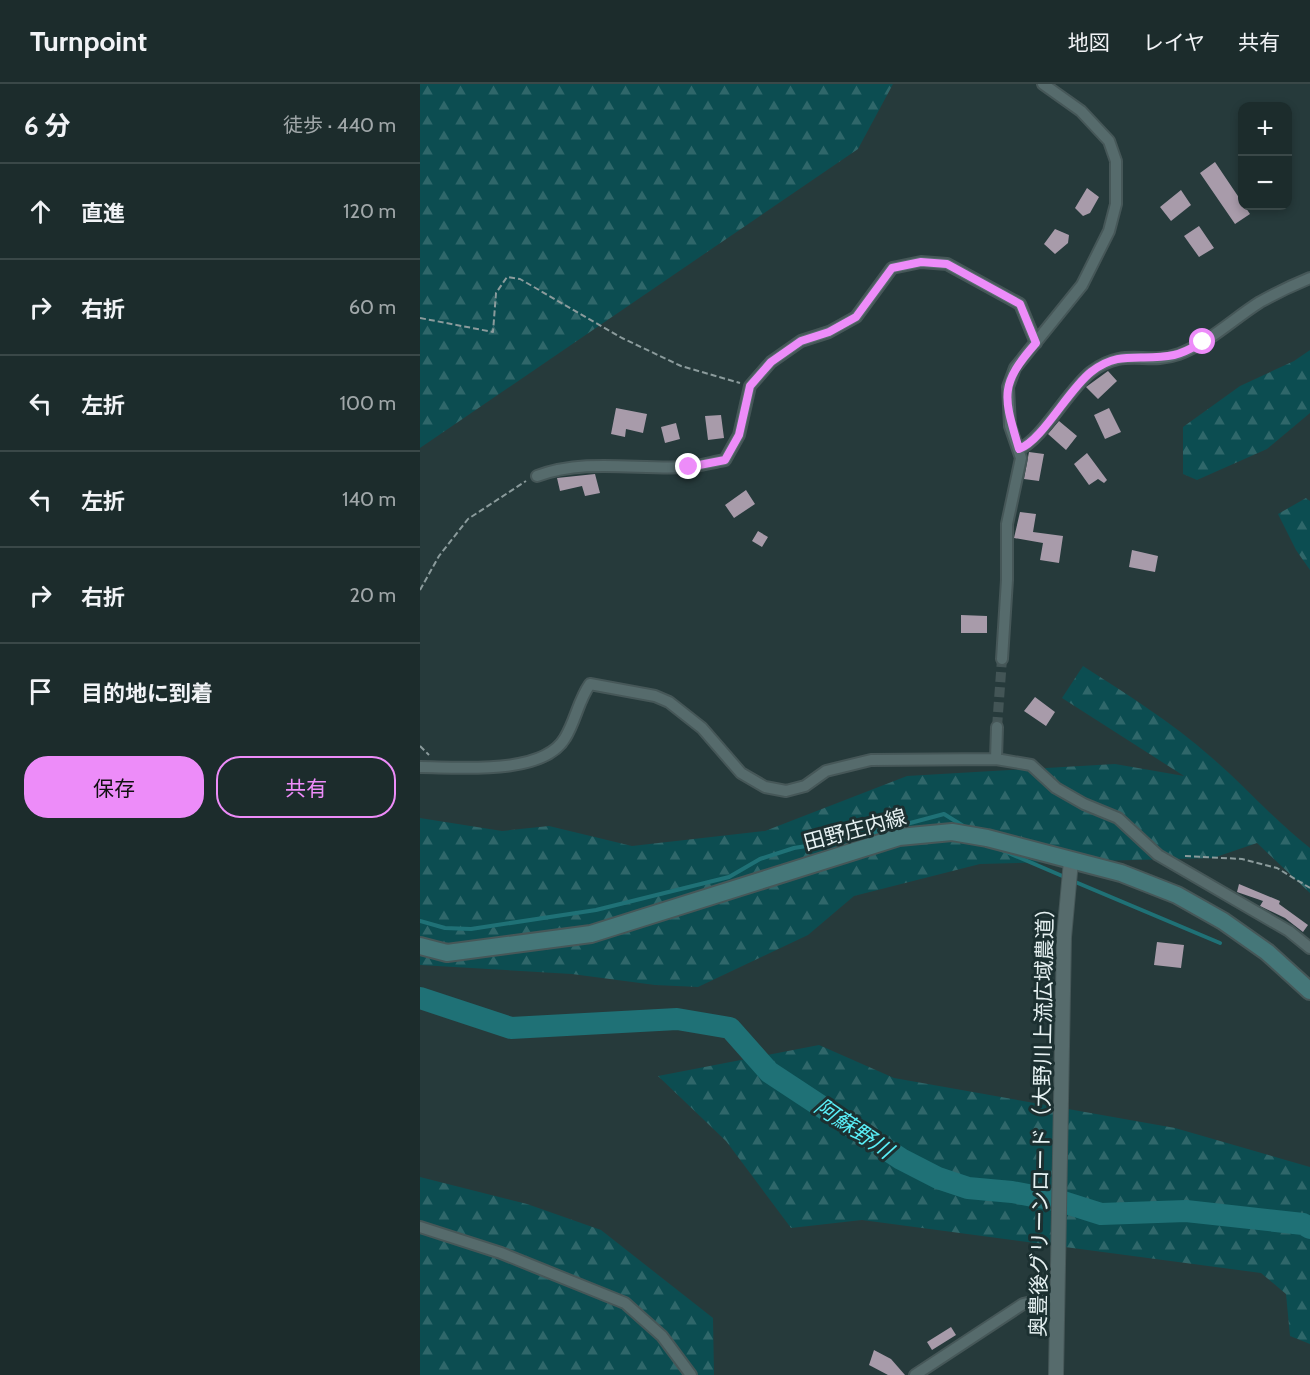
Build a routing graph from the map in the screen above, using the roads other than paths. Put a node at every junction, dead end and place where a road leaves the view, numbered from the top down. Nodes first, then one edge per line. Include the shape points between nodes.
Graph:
1 (1043, 84) edge
2 (1310, 278) edge
3 (1036, 343) junction
4 (1019, 449) junction
5 (537, 476) road end
6 (1002, 659) tunnel mouth
7 (998, 727) tunnel mouth
8 (996, 759) junction
9 (420, 767) edge
10 (1071, 861) junction
11 (420, 946) edge
12 (1310, 948) edge
13 (1310, 991) edge
14 (420, 1227) edge
15 (1057, 1296) junction
16 (691, 1375) edge
17 (915, 1375) edge
18 (1056, 1375) edge

1 - 3 street via 1081,111 1109,141 1116,161 1116,193 1109,231 1092,267
2 - 4 street via 1260,302 1203,342 1175,355 1122,356 1110,360 1075,387 1036,435
3 - 4 street via 1015,368 1008,387 1010,426
3 - 5 street via 1020,304 947,264 921,262 892,268 856,317 801,341 771,362 750,386 739,435 725,460 689,467 576,466
4 - 6 street via 1021,464 1007,524
7 - 8 street
8 - 9 street via 871,760 826,771 805,786 786,791 765,787 741,773 702,728 669,702 590,684 580,698 565,740 549,754 522,764
8 - 12 street via 1031,765 1056,788 1118,818 1158,855 1289,931
10 - 11 main road, 田野庄内線 via 952,832 899,837 591,934 447,953
10 - 13 main road, 田野庄内線 via 1121,873 1177,895 1267,952
10 - 15 street, 奥豊後グリーンロード（大野川上流広域農道） via 1064,937
14 - 16 street via 501,1253 625,1303 662,1336
15 - 17 street via 1023,1304
15 - 18 street, 奥豊後グリーンロード（大野川上流広域農道）

